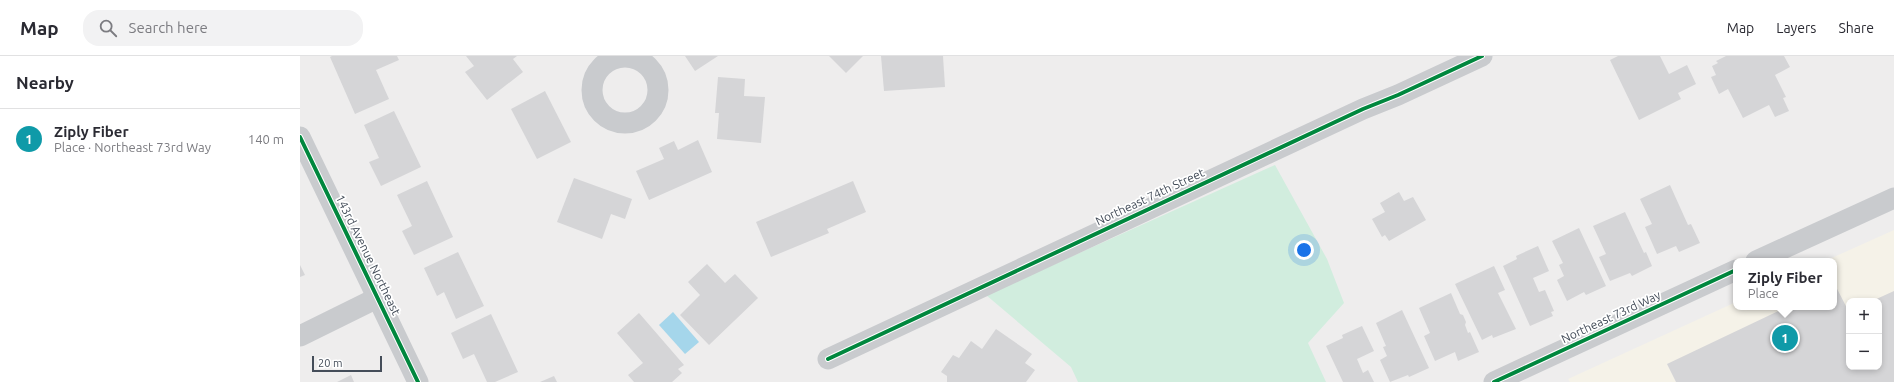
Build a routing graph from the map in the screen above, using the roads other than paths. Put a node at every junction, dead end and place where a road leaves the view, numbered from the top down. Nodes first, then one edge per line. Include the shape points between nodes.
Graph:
1 (1482, 56) edge
2 (300, 137) edge
3 (1894, 198) edge
4 (1763, 258) edge
5 (1733, 271) edge
6 (376, 298) junction
7 (300, 336) edge
8 (828, 359) dead end
9 (418, 382) edge
10 (1494, 382) edge

1 - 8 street, Northeast 74th Street
2 - 6 street, 143rd Avenue Northeast
3 - 4 street
5 - 10 street, Northeast 73rd Way
6 - 7 street
6 - 9 street, 143rd Avenue Northeast

